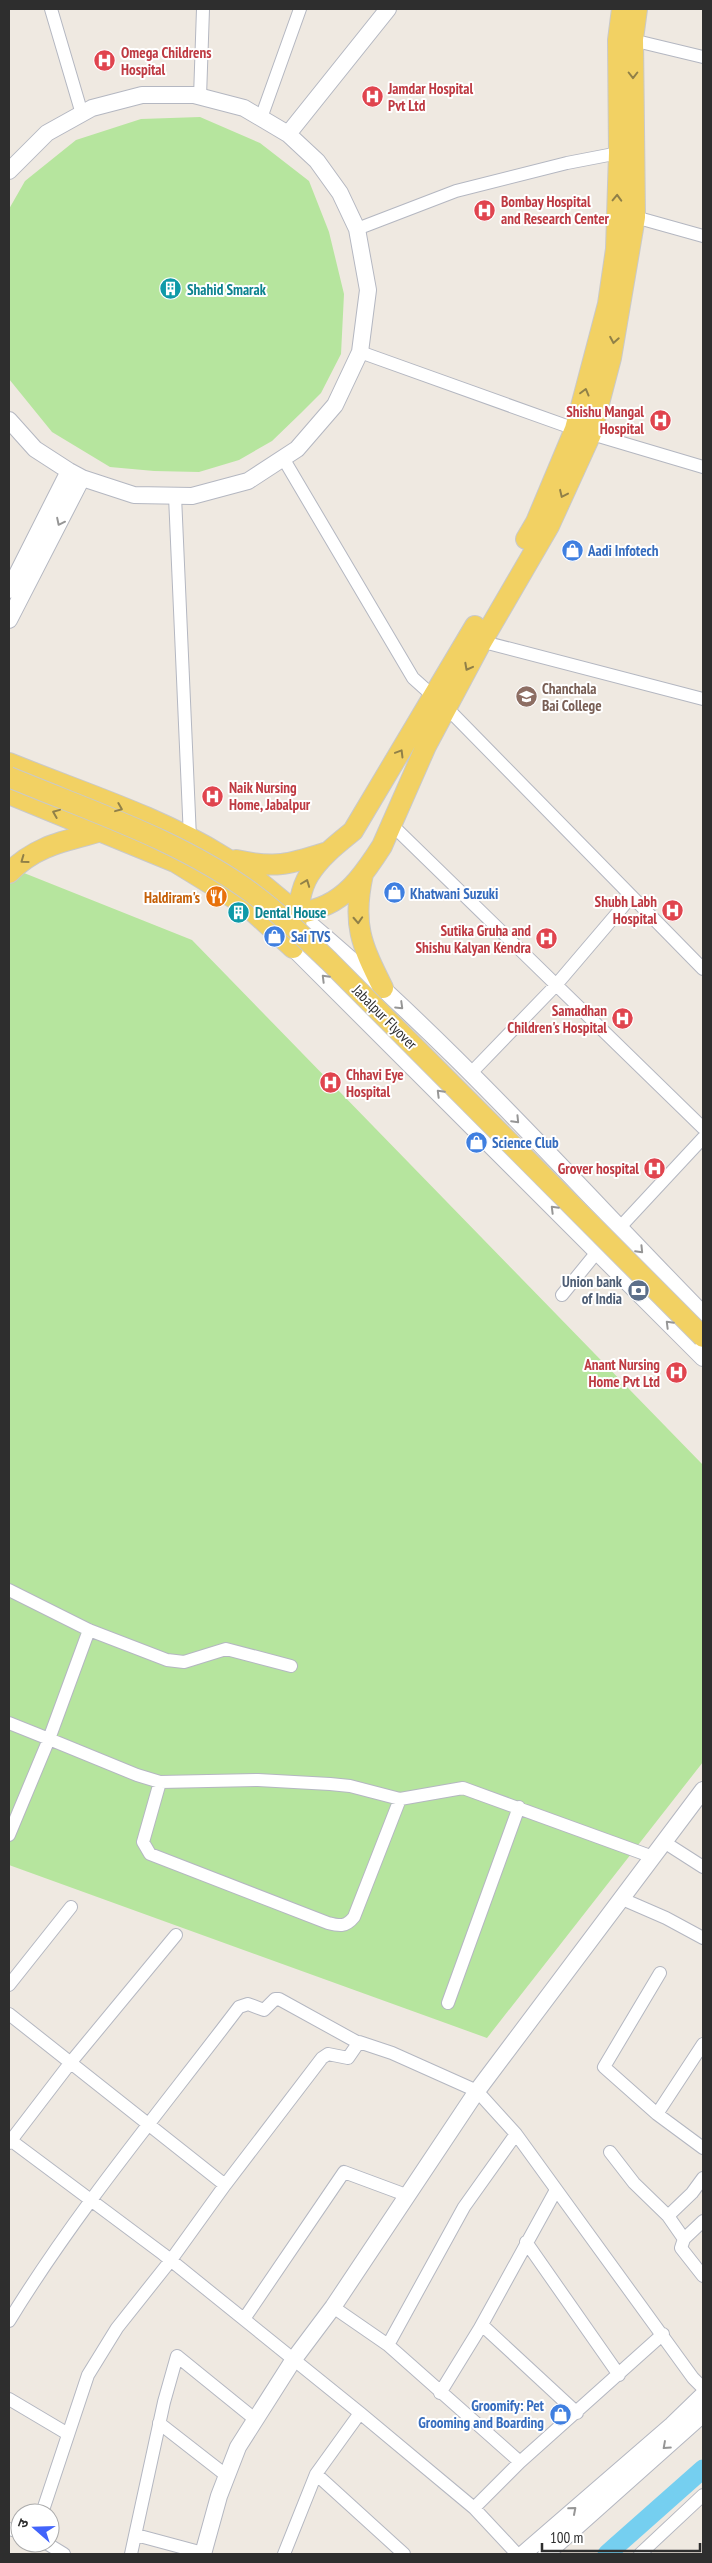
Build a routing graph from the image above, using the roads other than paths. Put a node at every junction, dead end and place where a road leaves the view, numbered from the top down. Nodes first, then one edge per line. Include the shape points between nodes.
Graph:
1 (51, 9) edge
2 (203, 9) edge
3 (300, 9) edge
4 (388, 9) edge
5 (622, 9) edge
6 (637, 9) edge
7 (626, 40) junction
8 (703, 57) edge
9 (200, 97) junction
10 (82, 114) junction
11 (261, 118) junction
12 (288, 134) junction
13 (626, 151) junction
14 (9, 171) edge
15 (635, 217) junction
16 (357, 229) junction
17 (703, 236) edge
18 (360, 352) junction
19 (9, 420) edge
20 (583, 431) junction
21 (283, 458) junction
22 (703, 467) edge
23 (75, 475) junction
24 (175, 496) junction
25 (9, 590) edge
26 (9, 620) edge
27 (475, 639) junction
28 (703, 698) edge
29 (440, 702) junction
30 (9, 763) edge
31 (9, 777) edge
32 (9, 794) edge
33 (391, 824) junction
34 (102, 831) junction
35 (190, 838) junction
36 (328, 852) junction
37 (225, 857) junction
38 (363, 872) junction
39 (9, 873) edge
40 (631, 897) junction
41 (299, 915) junction
42 (263, 919) junction
43 (294, 948) junction
44 (703, 968) edge
45 (556, 985) junction
46 (383, 988) junction
47 (471, 1073) junction
48 (703, 1128) edge
49 (703, 1138) edge
50 (620, 1230) junction
51 (597, 1252) junction
52 (562, 1295) dead end
53 (703, 1314) edge
54 (703, 1337) edge
55 (703, 1358) edge
56 (9, 1590) edge
57 (89, 1630) junction
58 (291, 1666) dead end
59 (9, 1723) edge
60 (50, 1739) junction
61 (160, 1782) junction
62 (703, 1790) edge
63 (400, 1799) junction
64 (519, 1807) junction
65 (9, 1835) edge
66 (664, 1842) junction
67 (652, 1857) junction
68 (703, 1867) edge
69 (620, 1898) junction
70 (71, 1907) dead end
71 (176, 1934) dead end
72 (703, 1938) edge
73 (660, 1974) dead end
74 (9, 1985) edge
75 (448, 2003) dead end
76 (9, 2014) edge
77 (357, 2042) junction
78 (703, 2044) edge
79 (71, 2062) junction
80 (477, 2091) junction
81 (657, 2114) junction
82 (150, 2124) junction
83 (516, 2134) junction
84 (9, 2141) edge
85 (703, 2148) edge
86 (610, 2152) dead end
87 (703, 2178) edge
88 (224, 2186) junction
89 (556, 2190) junction
90 (406, 2196) junction
91 (90, 2199) junction
92 (668, 2216) junction
93 (703, 2221) edge
94 (684, 2239) junction
95 (526, 2242) junction
96 (171, 2260) junction
97 (703, 2276) edge
98 (332, 2306) junction
99 (244, 2319) junction
100 (9, 2321) edge
101 (482, 2325) junction
102 (663, 2334) junction
103 (388, 2345) junction
104 (294, 2359) junction
105 (619, 2375) junction
106 (703, 2388) edge
107 (440, 2393) junction
108 (703, 2394) edge
109 (11, 2405) edge
110 (360, 2413) junction
111 (577, 2413) junction
112 (703, 2414) edge
113 (256, 2420) junction
114 (159, 2423) junction
115 (68, 2434) junction
116 (520, 2462) junction
117 (316, 2474) junction
118 (227, 2476) junction
119 (703, 2495) edge
120 (45, 2503) edge
121 (474, 2508) junction
122 (136, 2534) junction
123 (131, 2554) edge
124 (203, 2554) edge
125 (284, 2554) edge
126 (404, 2554) edge
127 (517, 2554) edge
128 (523, 2554) edge
129 (546, 2554) edge
130 (640, 2554) edge

1 - 10 street
2 - 9 street
3 - 11 street
4 - 12 street
5 - 7 main road
6 - 7 main road
7 - 8 street
7 - 13 main road
9 - 10 street via 142,95 92,108
9 - 11 street via 244,108
10 - 14 street via 47,133
11 - 12 street
12 - 16 street via 317,161 340,193
13 - 15 main road
13 - 16 street via 456,191
20 -> 13 main road via 608,304
15 - 17 street
15 -> 20 main road via 611,358
16 - 18 street via 368,290
18 - 20 street
18 - 21 street via 335,405 297,449
19 - 23 street via 35,449
20 - 22 street
20 - 27 main road via 549,526
21 - 24 street via 248,480 192,496
21 - 29 street via 413,678
23 - 24 street via 134,495
23 - 25 street
23 -> 26 street
24 - 35 street
27 - 28 street
27 - 29 main road
29 - 33 main road via 426,746
36 -> 29 main road via 353,831
29 - 40 street
30 -> 35 main road
31 - 54 main road, Jabalpur Flyover, bridge via 190,854 251,892 328,961
34 -> 32 main road
33 - 38 main road via 382,846
33 - 45 street
34 -> 39 main road via 53,844 24,858
34 - 42 main road via 175,862 221,888
35 - 37 main road
36 - 37 main road via 285,866 262,866
41 -> 36 main road via 308,876
37 - 41 main road
38 - 41 main road via 335,902
38 -> 46 main road via 357,900 358,928 363,948
40 - 44 street
40 - 45 street
41 - 42 main road
41 - 43 main road
41 - 46 street
42 - 43 main road
51 -> 43 street
45 - 47 street
45 - 48 street
46 -> 47 street
47 -> 50 street
49 - 50 street
50 - 51 street
50 -> 53 street
51 - 52 street
55 -> 51 street
56 - 57 street
57 - 58 street via 167,1660 184,1662 226,1649
57 - 60 street
59 - 60 street
60 - 61 street
60 - 65 street
61 - 63 street via 258,1780 330,1784
61 - 63 street via 144,1835 146,1851 341,1926 354,1917
62 - 66 street
63 - 64 street via 463,1788
64 - 67 street
64 - 75 street
66 - 67 street
66 - 68 street
67 - 69 street
69 - 72 street
69 - 80 street
70 - 74 street
71 - 79 street
73 - 81 street via 604,2064
76 - 79 street
77 - 80 street via 392,2052
77 - 82 street via 279,1999 273,2000 264,2010 243,2004
77 - 88 street via 348,2058 325,2056
78 - 81 street
79 - 82 street
79 - 84 street
80 - 83 street
80 - 90 street
81 - 85 street
82 - 88 street
82 - 91 street
83 - 89 street
83 - 103 street via 464,2207
84 - 91 street
86 - 92 street via 634,2183
87 - 92 street via 692,2194
88 - 96 street
89 - 95 street
89 - 102 street
90 - 98 street
90 - 99 street via 347,2172 341,2175
91 - 96 street
91 - 100 street
92 - 94 street
93 - 94 street
94 - 97 street via 681,2248
95 - 101 street
95 - 105 street
96 - 99 street
96 - 115 street via 117,2328 88,2376
98 - 103 street
98 - 104 street
99 - 104 street
101 - 107 street
101 - 111 street
102 - 105 street
102 - 106 street
103 - 107 street
104 - 110 street
104 - 113 street
105 - 111 street
107 - 116 street
128 -> 108 street via 672,2425
109 - 115 street
110 - 117 street
110 - 121 street
111 - 116 street
112 -> 129 street
113 - 114 street via 177,2356
113 - 118 street via 238,2447
114 - 118 street
114 - 122 street
115 - 120 street
116 - 121 street
117 - 125 street
117 - 126 street
118 - 124 street
119 - 130 street
121 - 127 street
122 - 123 street
122 - 124 street

